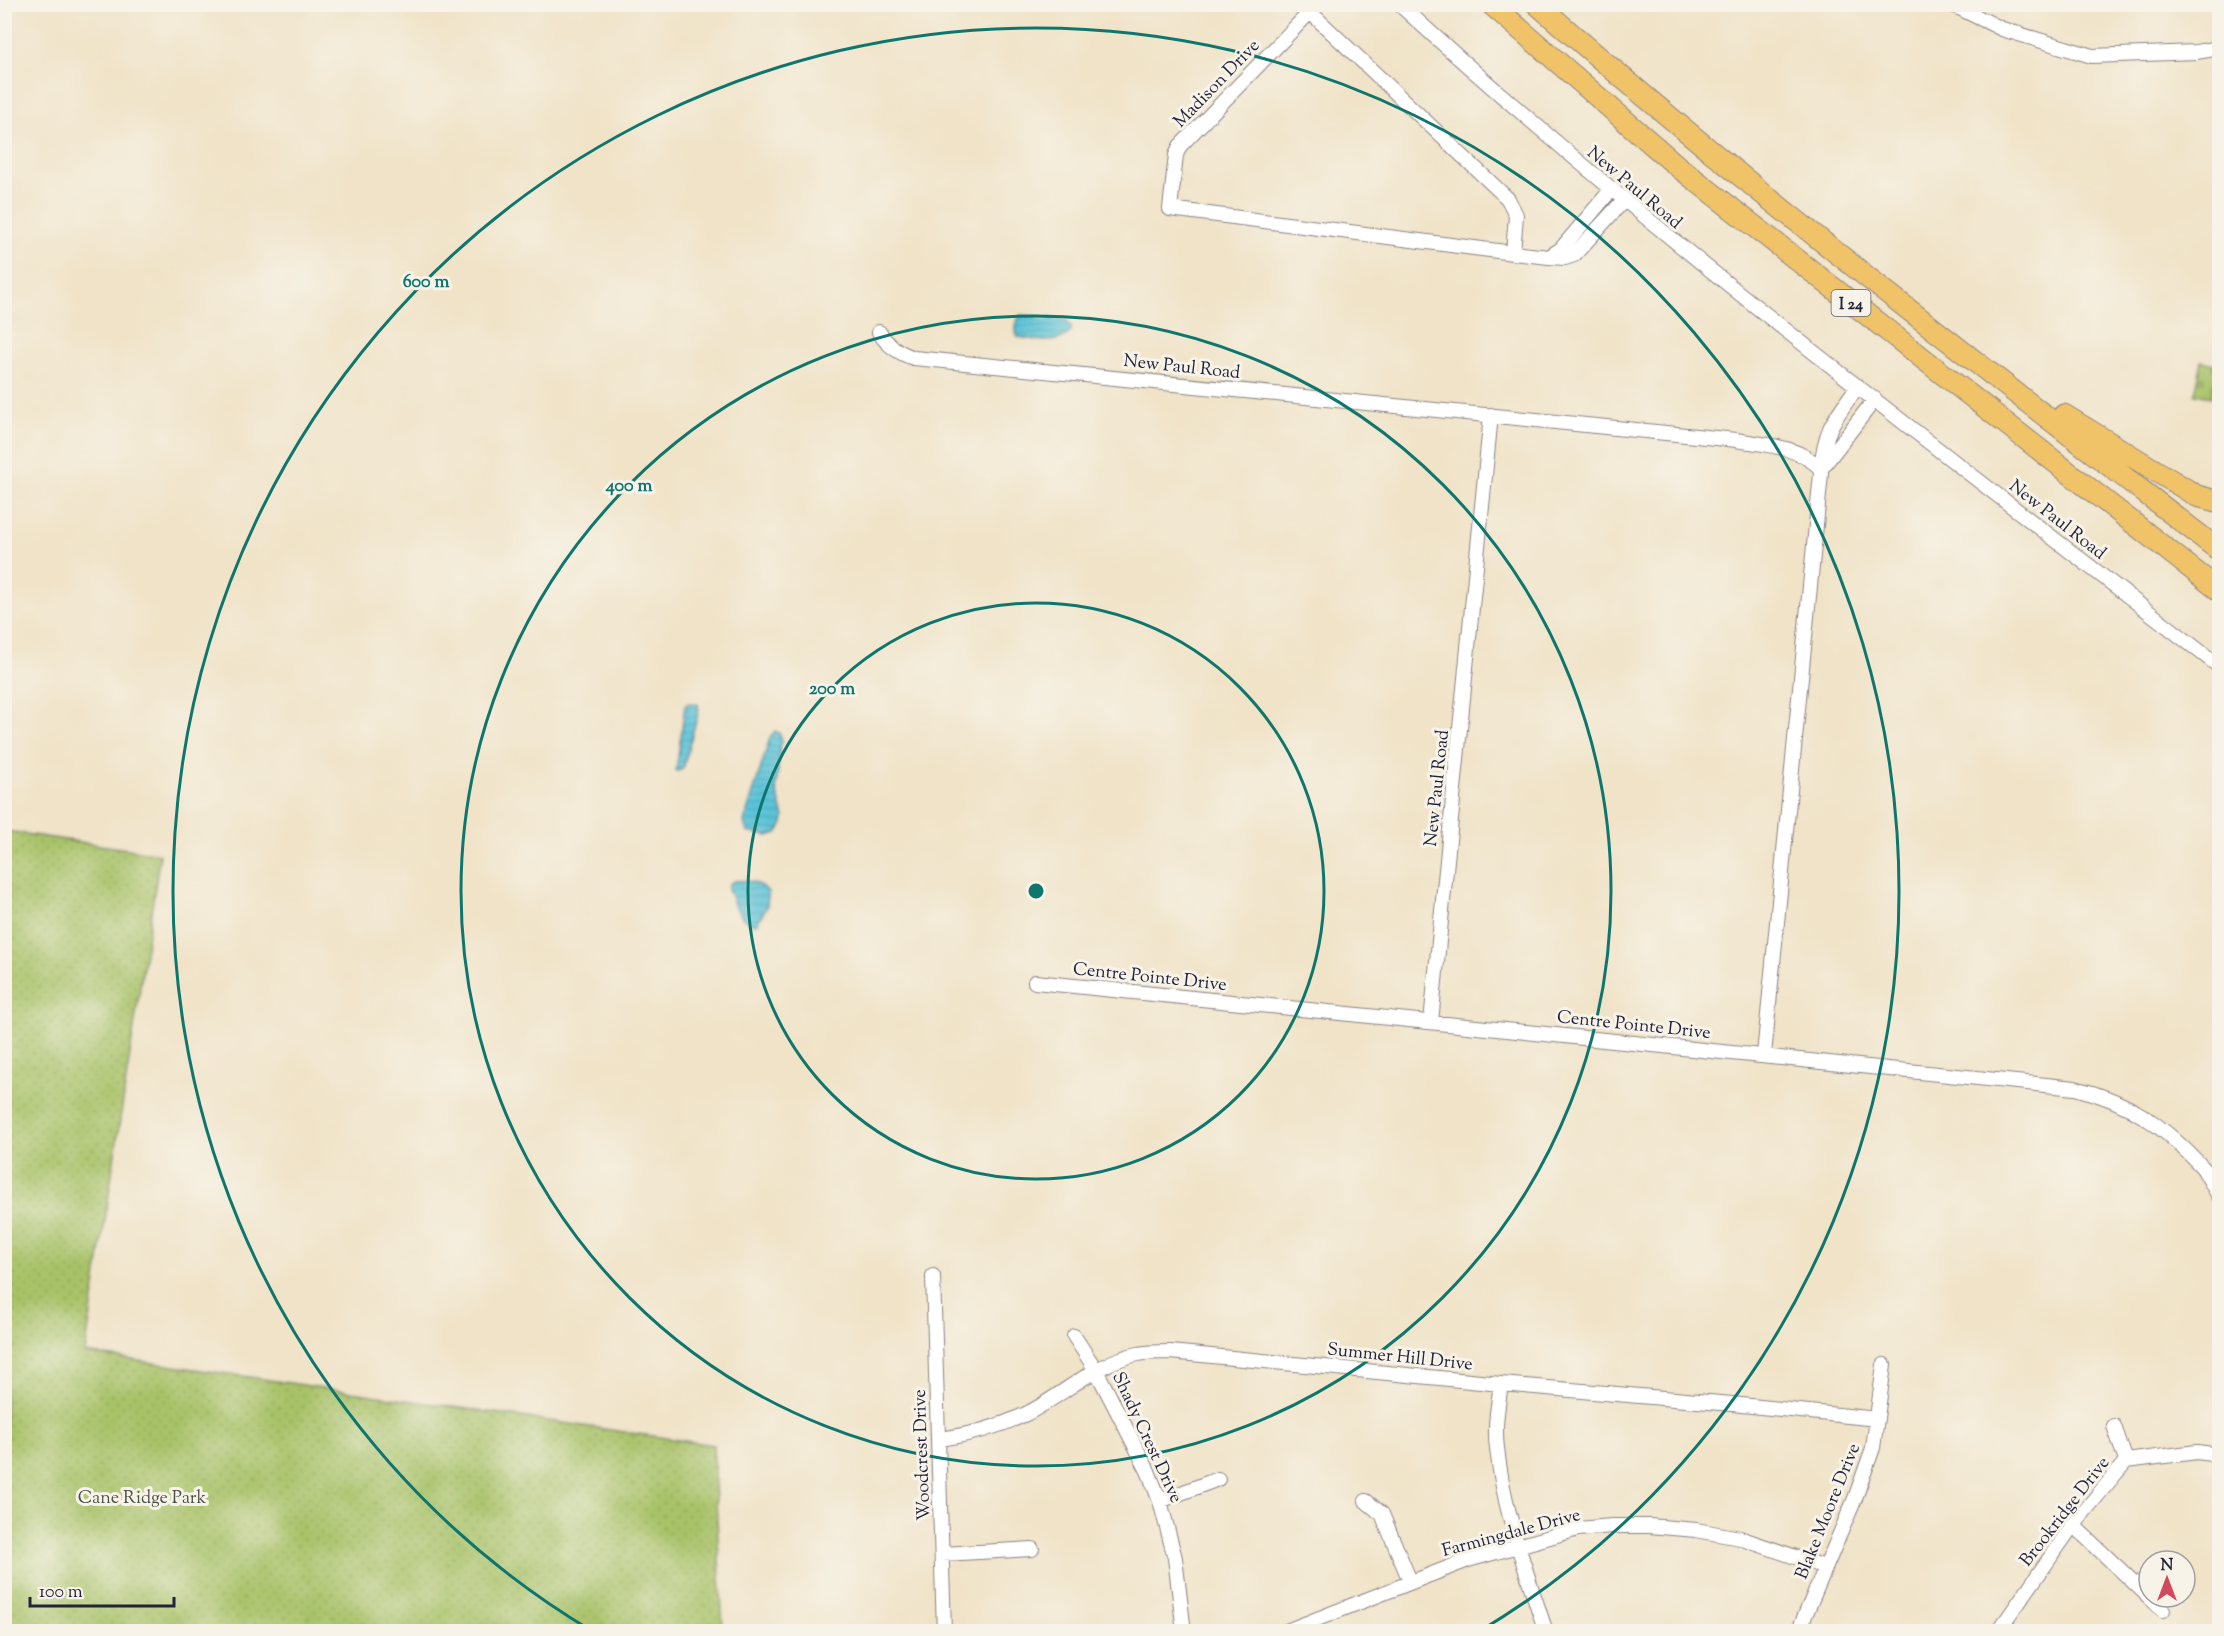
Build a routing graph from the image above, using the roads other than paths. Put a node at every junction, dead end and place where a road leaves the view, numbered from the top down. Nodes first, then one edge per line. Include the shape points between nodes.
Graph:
1 (1399, 4) edge
2 (1491, 4) edge
3 (1537, 4) edge
4 (1951, 4) edge
5 (2220, 48) edge
6 (1611, 190) junction
7 (1624, 200) junction
8 (1584, 222) junction
9 (1596, 232) junction
10 (1513, 253) junction
11 (1549, 257) junction
12 (879, 332) dead end
13 (1957, 346) junction
14 (1858, 386) junction
15 (1875, 399) junction
16 (1491, 415) junction
17 (1821, 469) junction
18 (2220, 502) edge
19 (2220, 551) edge
20 (2220, 591) edge
21 (2220, 667) edge
22 (1035, 982) dead end
23 (1431, 1022) junction
24 (1764, 1055) junction
25 (2203, 1168) junction
26 (2220, 1185) edge
27 (2220, 1198) edge
28 (933, 1276) dead end
29 (1074, 1336) dead end
30 (1884, 1365) dead end
31 (1096, 1370) junction
32 (1501, 1384) junction
33 (1877, 1419) junction
34 (2114, 1426) dead end
35 (939, 1439) junction
36 (2220, 1455) edge
37 (2126, 1461) junction
38 (1218, 1479) dead end
39 (1160, 1501) junction
40 (1366, 1501) dead end
41 (2073, 1525) junction
42 (1518, 1546) junction
43 (1032, 1549) dead end
44 (942, 1554) junction
45 (1825, 1567) junction
46 (1410, 1581) junction
47 (2137, 1586) edge
48 (1293, 1630) edge
49 (944, 1632) edge
50 (1185, 1632) edge
51 (1546, 1632) edge
52 (1798, 1632) edge
53 (1998, 1632) edge

1 - 6 street, New Paul Road
2 - 20 highway, I 24 via 1685,172
3 - 13 highway, I 24 via 1766,198
4 - 5 street via 2002,29 2092,56
6 - 7 street, New Paul Road
6 - 8 street
7 - 9 street, Madison Drive
7 - 14 street, New Paul Road
8 - 9 street
8 - 11 street
9 - 11 street, Madison Drive via 1575,255
10 - 10 street, Madison Drive via 1170,209 1176,155 1180,146 1310,12 1508,199 1516,214
10 - 11 street, Madison Drive
12 - 16 street, New Paul Road via 896,350 914,358
13 - 18 highway via 2197,496
13 - 19 highway, I 24
14 - 15 street, New Paul Road
14 - 17 street via 1828,430
15 - 17 street
15 - 21 street, New Paul Road
16 - 17 street, New Paul Road via 1755,443 1799,452
16 - 23 street, New Paul Road
17 - 24 street
22 - 23 street, Centre Pointe Drive
23 - 24 street, Centre Pointe Drive
24 - 25 street, Centre Pointe Drive via 2088,1091 2117,1100 2152,1120
25 - 26 street, Centre Pointe Drive
25 - 27 street, Centre Pointe Drive
28 - 35 street, Woodcrest Drive
29 - 31 street, Shady Crest Drive
30 - 33 street, Blake Moore Drive
31 - 32 street, Summer Hill Drive via 1139,1354 1170,1352
31 - 35 street, Summer Hill Drive via 1029,1413 965,1436
31 - 39 street, Shady Crest Drive
32 - 33 street, Summer Hill Drive
32 - 42 street via 1497,1448
33 - 45 street, Blake Moore Drive via 1873,1448
34 - 37 street
35 - 44 street, Woodcrest Drive
36 - 37 street, Brookridge Drive via 2197,1452
37 - 41 street, Brookridge Drive
38 - 39 street
39 - 50 street, Shady Crest Drive via 1175,1558
40 - 46 street via 1382,1514
41 - 47 street
41 - 53 street, Brookridge Drive
42 - 45 street, Farmingdale Drive via 1578,1529 1649,1526 1740,1538
42 - 46 street, Farmingdale Drive
42 - 51 street
43 - 44 street
44 - 49 street, Woodcrest Drive
45 - 52 street, Blake Moore Drive
46 - 48 street, Farmingdale Drive

